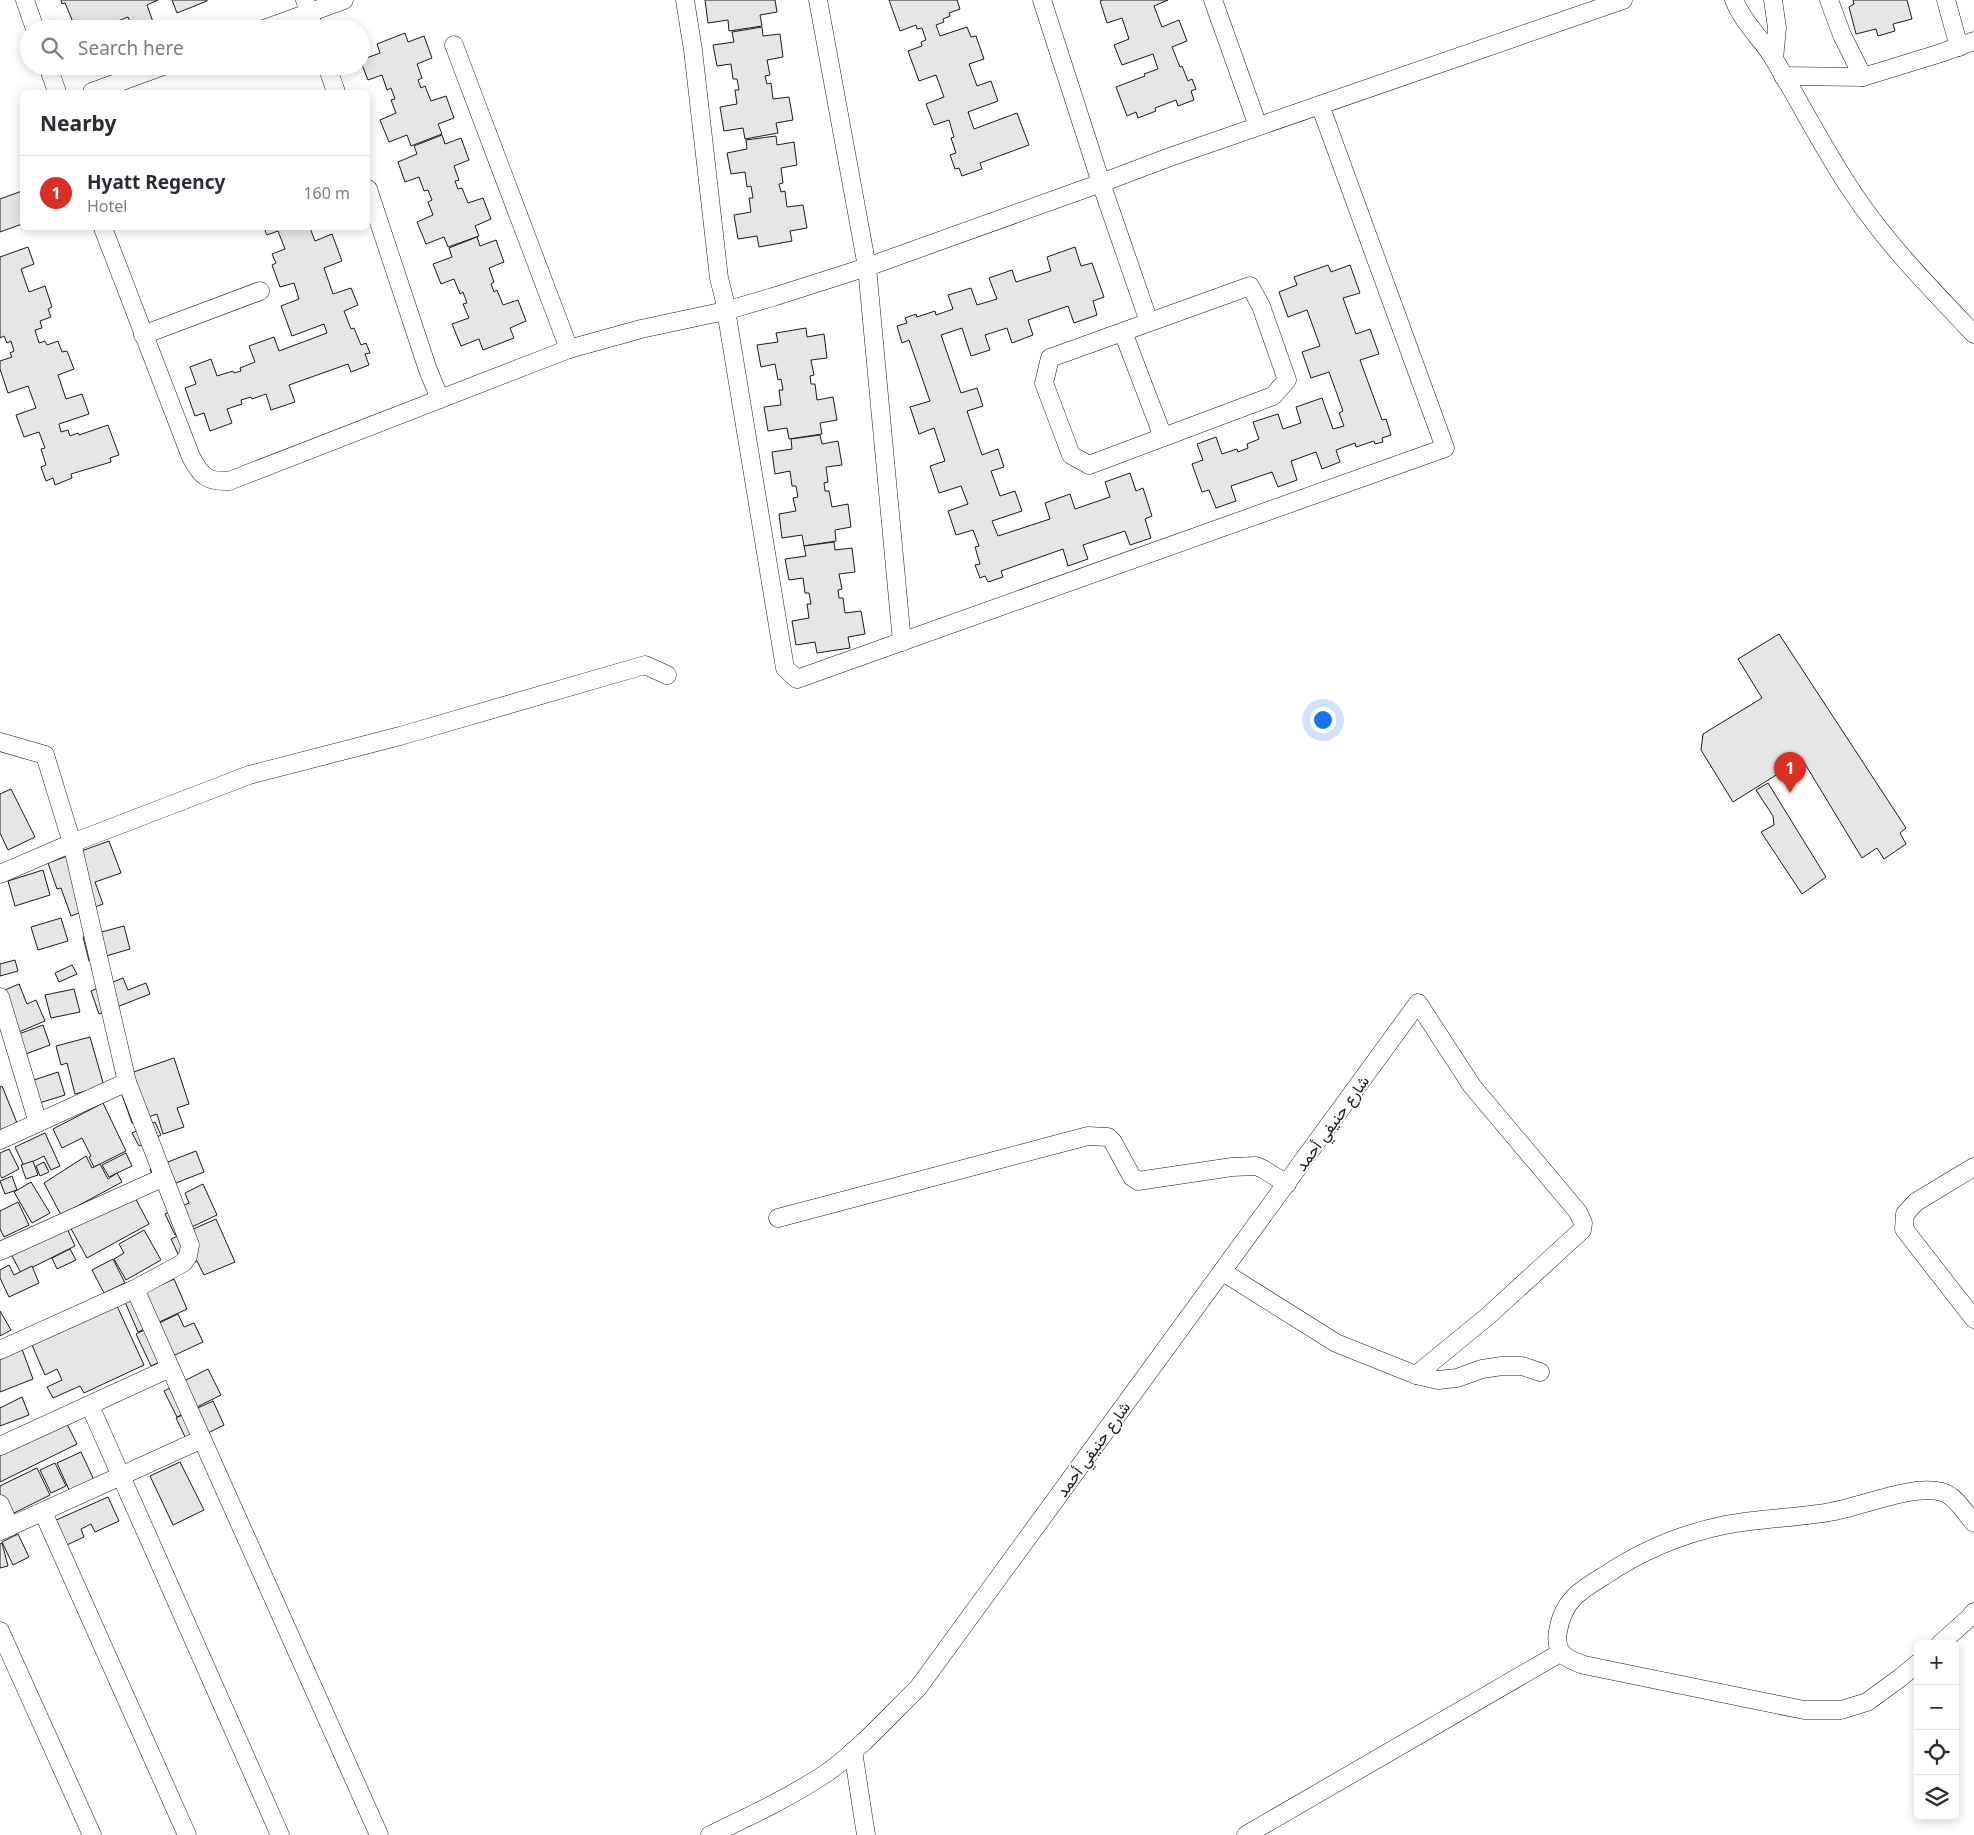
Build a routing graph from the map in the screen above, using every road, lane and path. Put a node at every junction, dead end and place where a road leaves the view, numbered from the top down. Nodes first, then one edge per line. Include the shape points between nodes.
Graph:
1 (25, 0) edge
2 (344, 0) edge
3 (685, 0) edge
4 (818, 0) edge
5 (1042, 0) edge
6 (1213, 0) edge
7 (1623, 0) edge
8 (1734, 0) edge
9 (1773, 0) edge
10 (1829, 0) edge
11 (1946, 0) edge
12 (309, 14) edge
13 (32, 20) edge
14 (291, 20) edge
15 (1967, 44) edge
16 (454, 46) dead end
17 (1774, 59) junction
18 (51, 75) edge
19 (138, 75) edge
20 (330, 75) edge
21 (1783, 76) junction
22 (1863, 77) junction
23 (56, 90) edge
24 (97, 90) edge
25 (335, 90) edge
26 (1320, 105) junction
27 (1258, 126) junction
28 (1101, 184) junction
29 (370, 195) edge
30 (104, 230) edge
31 (867, 267) junction
32 (260, 291) dead end
33 (725, 311) junction
34 (1149, 322) junction
35 (1123, 332) junction
36 (1974, 334) edge
37 (143, 335) junction
38 (569, 349) junction
39 (440, 399) junction
40 (1163, 437) junction
41 (902, 642) junction
42 (667, 675) dead end
43 (0, 742) edge
44 (72, 843) junction
45 (0, 874) edge
46 (0, 996) edge
47 (4, 1028) edge
48 (127, 1082) junction
49 (38, 1123) junction
50 (0, 1140) edge
51 (1974, 1167) edge
52 (162, 1178) junction
53 (1287, 1184) junction
54 (778, 1218) dead end
55 (0, 1251) edge
56 (1223, 1272) junction
57 (135, 1289) junction
58 (1974, 1319) edge
59 (0, 1350) edge
60 (170, 1368) junction
61 (1540, 1372) dead end
62 (1416, 1375) junction
63 (90, 1406) junction
64 (202, 1439) junction
65 (0, 1446) edge
66 (122, 1476) junction
67 (0, 1504) edge
68 (43, 1512) junction
69 (1974, 1523) edge
70 (5, 1529) edge
71 (1974, 1612) edge
72 (0, 1631) edge
73 (1944, 1640) edge
74 (1560, 1653) junction
75 (1914, 1666) edge
76 (853, 1751) junction
77 (92, 1835) edge
78 (187, 1835) edge
79 (280, 1835) edge
80 (379, 1835) edge
81 (710, 1835) edge
82 (866, 1835) edge
83 (1246, 1835) edge

1 - 13 street
2 - 12 street
3 - 33 street via 718,278
4 - 31 street
5 - 28 street
6 - 27 street
7 - 26 street
8 - 17 street via 1740,14
9 - 17 street via 1776,28
10 - 22 street
11 - 15 street
12 - 14 street
15 - 22 street
16 - 38 street
17 - 21 street
18 - 23 street
19 - 24 street
20 - 25 street
21 - 22 street
21 - 36 street via 1830,157 1874,223
26 - 27 street
26 - 41 street via 1445,448
27 - 28 street
28 - 31 street
28 - 34 street
29 - 39 street
30 - 37 street
31 - 33 street
31 - 41 street
32 - 37 street
33 - 38 street
33 - 41 street via 784,668 797,679
34 - 35 street
34 - 40 street via 1250,286 1261,306 1287,380 1273,396
35 - 40 street
35 - 40 street via 1050,358 1044,383 1071,455 1089,465
37 - 39 street via 191,457 198,470 217,482 229,481
38 - 39 street
42 - 44 street via 645,665 400,736 249,774
43 - 44 street via 45,755
44 - 45 street
44 - 48 street
46 - 47 street
47 - 49 street
48 - 49 street
48 - 52 street
49 - 50 street
51 - 58 street via 1916,1202 1905,1214 1904,1229
52 - 55 street
52 - 57 street via 190,1250 183,1263
53 - 54 street via 1256,1166 1138,1181 1132,1178 1108,1137 1093,1136
53 - 56 street, شارع حنيفي أحمد
53 - 62 street, شارع حنيفي أحمد via 1418,1003 1472,1086 1578,1212 1582,1230
56 - 62 street via 1336,1343
56 - 76 street, شارع حنيفي أحمد via 918,1688
57 - 59 street
57 - 60 street
60 - 63 street
60 - 64 street
61 - 62 street via 1522,1366 1502,1366 1438,1380
63 - 65 street
63 - 66 street
64 - 66 street
64 - 80 street
66 - 68 street
66 - 79 street
67 - 70 street
68 - 70 street
68 - 78 street
69 - 74 street via 1949,1494 1928,1491 1905,1493 1831,1512 1726,1525 1679,1537 1632,1557 1578,1592 1565,1608 1560,1622 1556,1639
71 - 73 street
72 - 77 street
74 - 75 street via 1570,1661 1584,1665 1804,1710 1841,1710 1867,1702
74 - 83 street
76 - 81 street, شارع حنيفي أحمد via 828,1772
76 - 82 street

